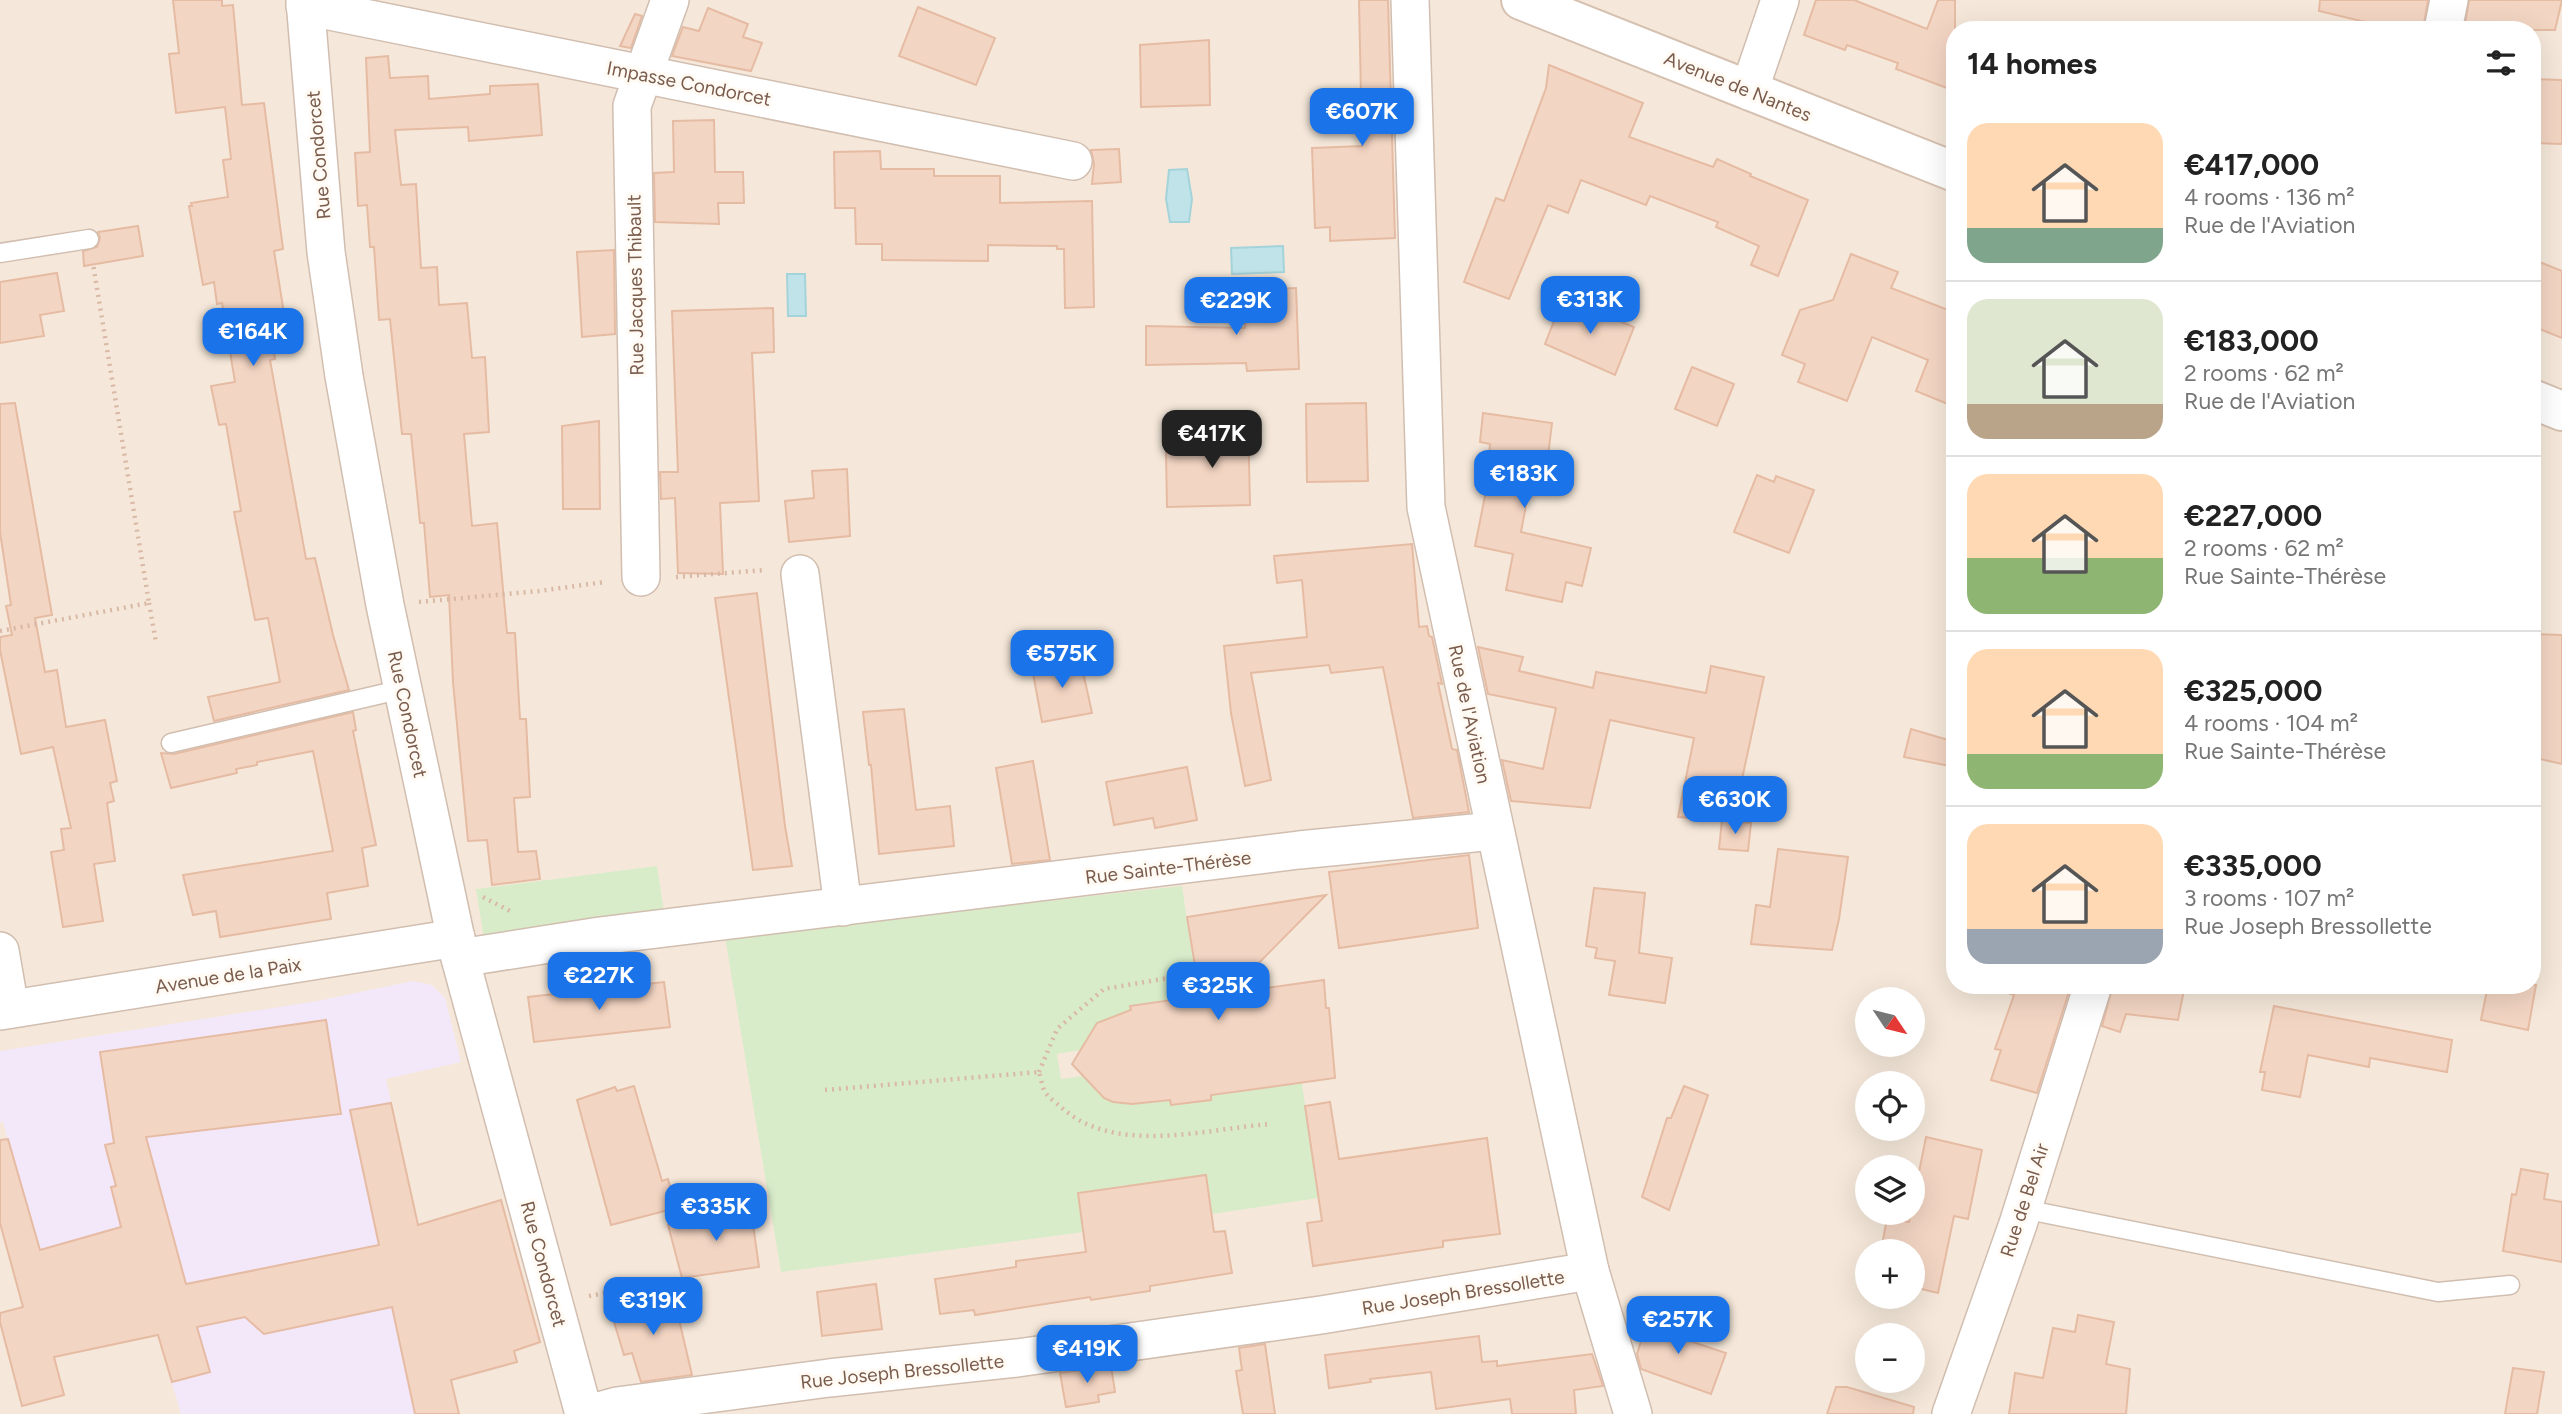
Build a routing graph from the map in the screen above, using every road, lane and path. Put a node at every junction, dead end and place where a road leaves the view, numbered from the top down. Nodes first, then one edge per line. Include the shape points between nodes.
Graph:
1 (670, 0) edge
2 (1410, 0) edge
3 (1521, 0) edge
4 (1780, 0) edge
5 (2449, 0) edge
6 (305, 3) edge
7 (2445, 21) edge
8 (642, 73) junction
9 (1749, 91) junction
10 (1073, 161) dead end
11 (1946, 168) edge
12 (89, 239) joint
13 (0, 253) edge
14 (2541, 403) edge
15 (2562, 411) edge
16 (800, 573) joint
17 (641, 577) junction
18 (149, 603) junction
19 (385, 605) junction
20 (0, 631) edge
21 (156, 642) dead end
22 (403, 689) junction
23 (172, 743) dead end
24 (1494, 831) junction
25 (843, 907) junction
26 (458, 948) junction
27 (0, 951) edge
28 (1203, 972) dead end
29 (2090, 994) edge
30 (5, 1010) edge
31 (1038, 1072) junction
32 (825, 1090) dead end
33 (1270, 1124) dead end
34 (2022, 1209) junction
35 (1590, 1271) junction
36 (670, 1281) dead end
37 (2510, 1285) dead end
38 (554, 1303) junction
39 (586, 1414) edge
40 (1633, 1414) edge
41 (1951, 1414) edge

1 - 8 street, Rue Jacques Thibault
2 - 24 street, Rue de l'Aviation via 1426,507
3 - 9 main road, Avenue de Nantes
4 - 9 street
5 - 7 street
6 - 8 street, Impasse Condorcet
6 - 19 street, Rue Condorcet via 326,252
8 - 10 street, Impasse Condorcet
8 - 17 street, Rue Jacques Thibault via 632,106
9 - 11 main road, Avenue de Nantes
12 - 13 lane
12 - 18 path
14 - 15 main road
16 - 17 path via 783,569
16 - 25 street
17 - 19 path
18 - 20 path
18 - 21 path
19 - 22 street, Rue Condorcet
22 - 23 lane
22 - 26 street, Rue Condorcet
24 - 25 street, Rue Sainte-Thérèse via 1299,850
24 - 35 street, Rue de l'Aviation
25 - 26 street, Rue Sainte-Thérèse
26 - 30 street, Avenue de la Paix
26 - 38 street, Rue Condorcet
27 - 30 street
28 - 31 path via 1104,989 1057,1029
29 - 34 street, Rue de Bel Air
31 - 32 path
31 - 33 path via 1045,1093 1075,1120 1117,1133 1174,1136
34 - 37 lane via 2438,1292
34 - 41 street, Rue de Bel Air
35 - 39 street, Rue Joseph Bressollette via 1321,1315 1017,1358 617,1406
35 - 40 street, Rue de l'Aviation
36 - 38 path
38 - 39 street, Rue Condorcet

